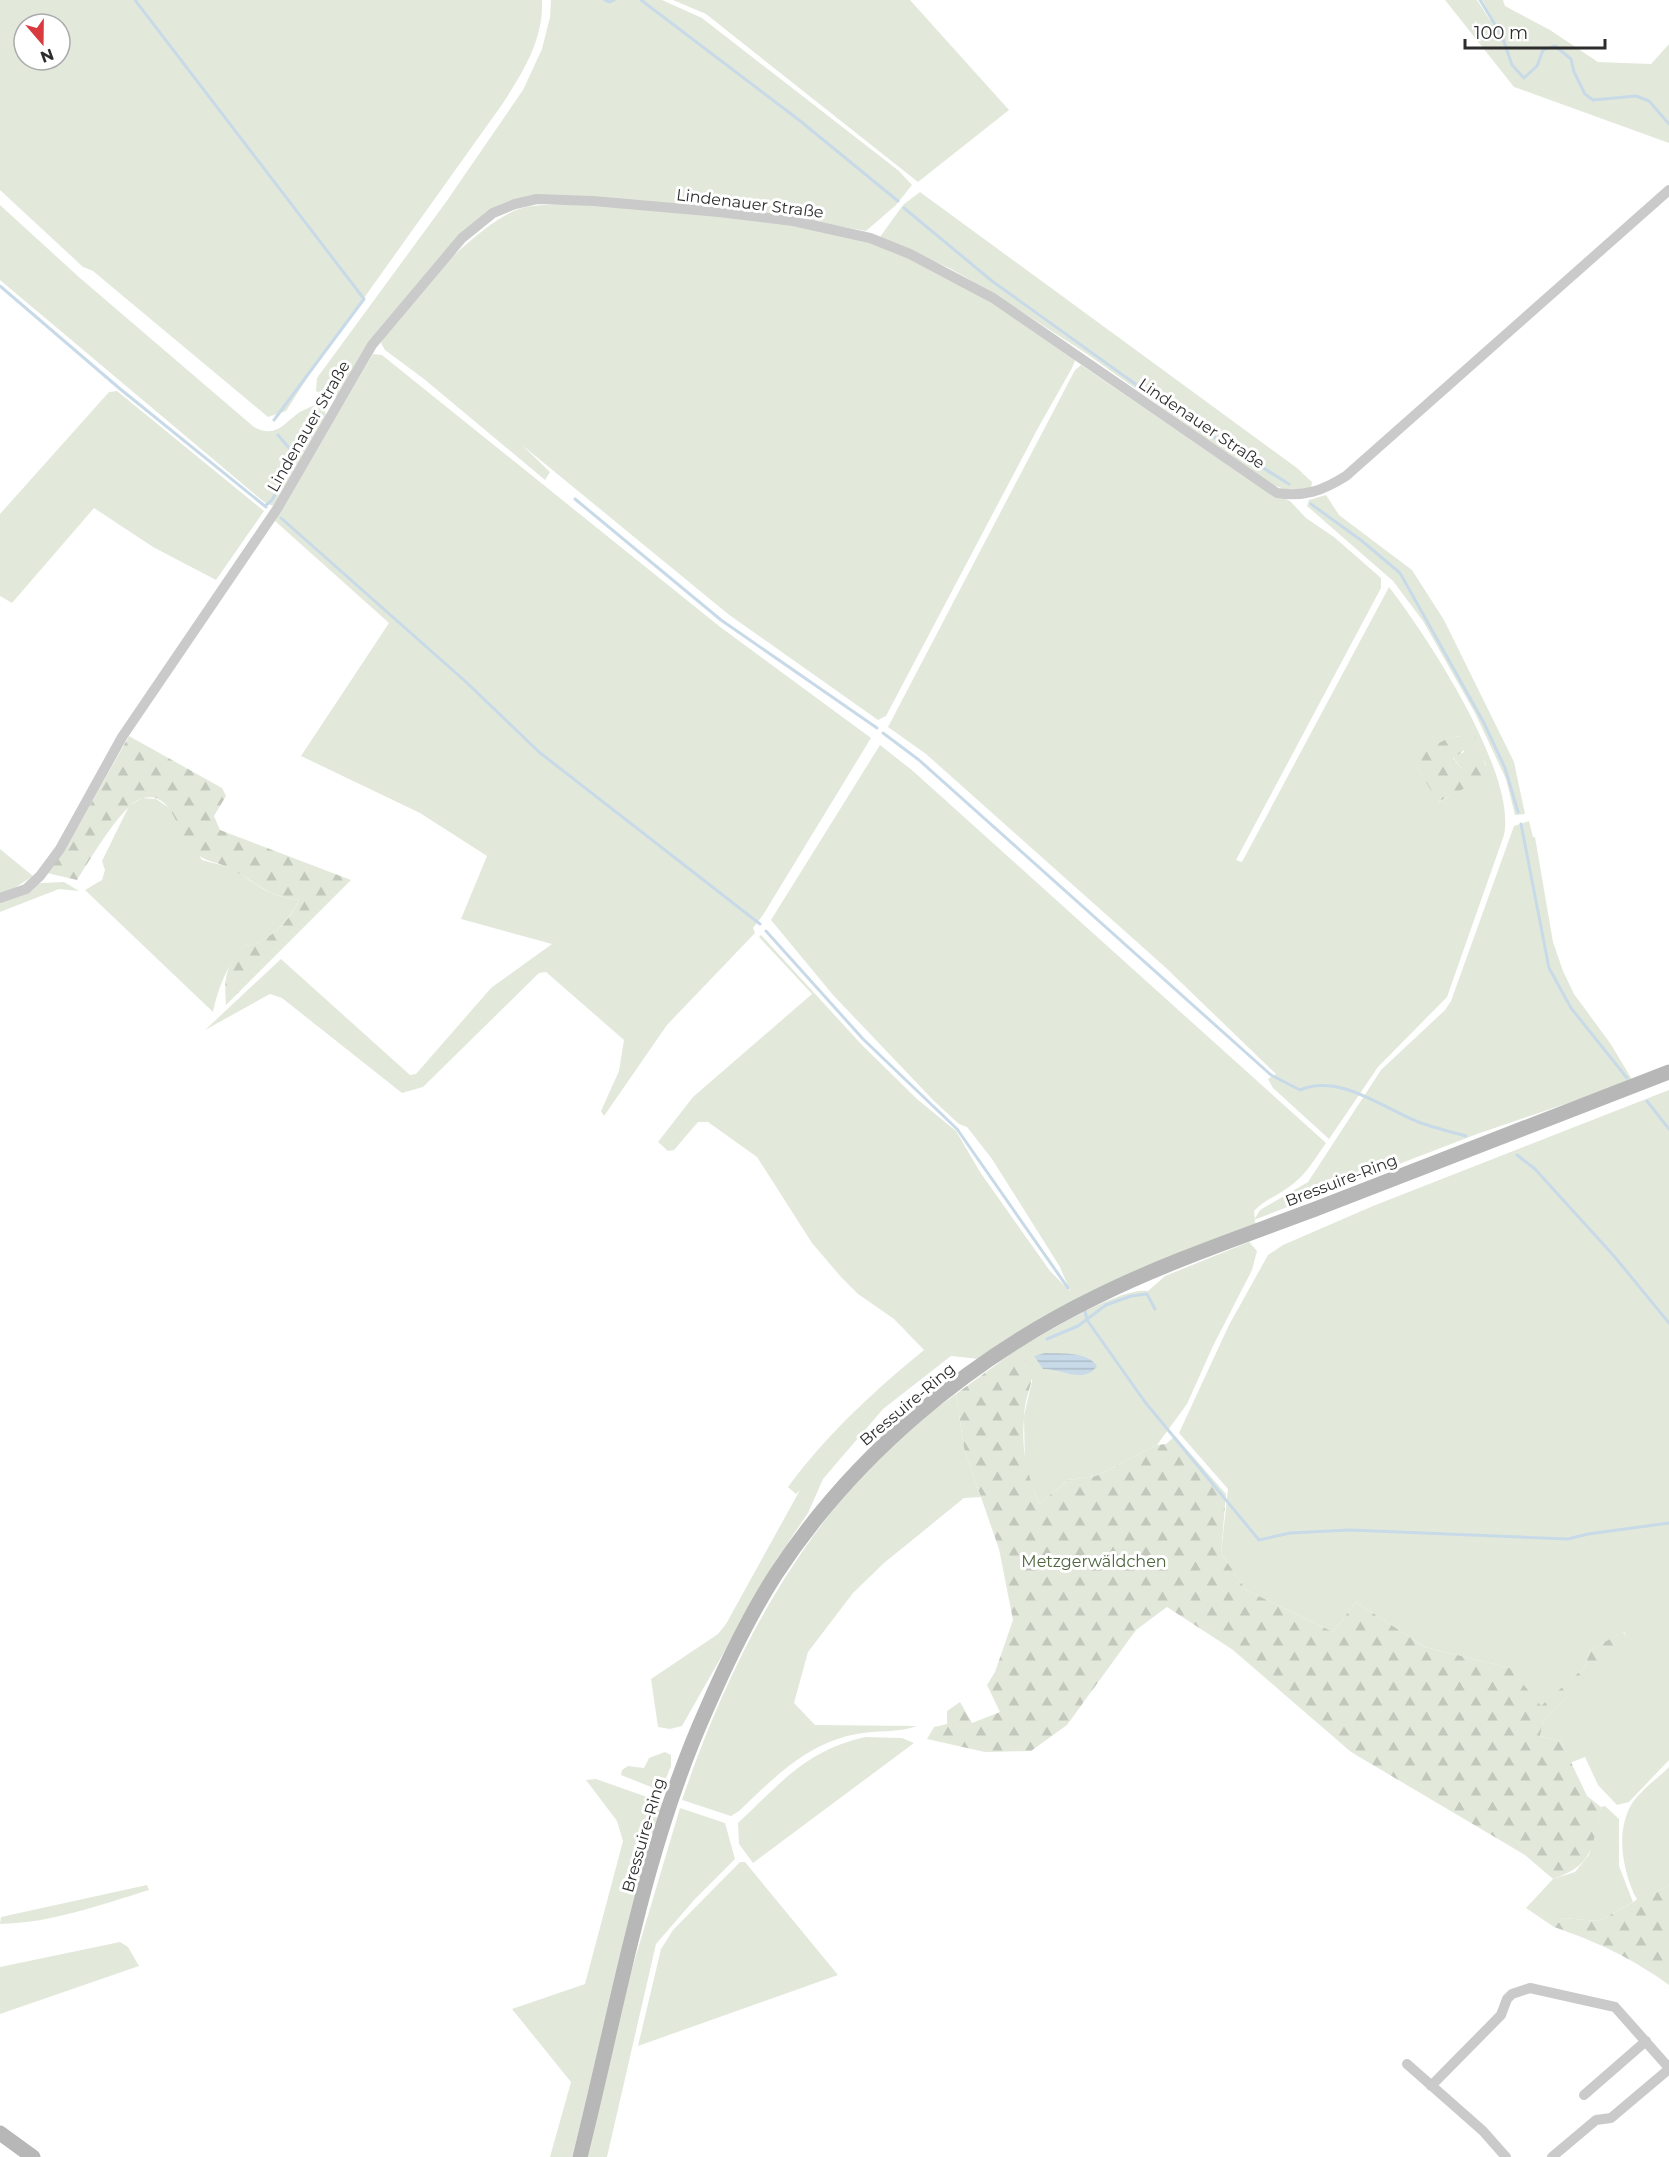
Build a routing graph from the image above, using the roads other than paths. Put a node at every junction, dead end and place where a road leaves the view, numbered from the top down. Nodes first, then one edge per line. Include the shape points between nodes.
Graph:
1 (1669, 190) edge
2 (0, 898) edge
3 (1669, 1072) edge
4 (1646, 2041) junction
5 (1407, 2064) dead end
6 (1669, 2068) edge
7 (1431, 2086) junction
8 (1584, 2095) dead end
9 (0, 2133) edge
10 (33, 2157) edge
11 (580, 2157) edge
12 (1506, 2157) edge
13 (1552, 2157) edge

1 - 2 street, Lindenauer Straße via 1346,476 1325,490 1299,496 1277,493 993,298 910,254 870,238 793,221 593,201 537,199 501,210 462,238 372,345 278,507 122,737 60,849 26,888
3 - 11 main road, Bressuire-Ring via 1117,1287 1036,1329 988,1361 869,1458 821,1512 776,1574 705,1710 660,1838 616,2000
4 - 6 street
4 - 7 street via 1615,2007 1520,1989 1507,1999 1501,2015
4 - 8 street
5 - 7 street
6 - 13 street via 1611,2118 1593,2122
7 - 12 street via 1483,2131
9 - 10 main road

